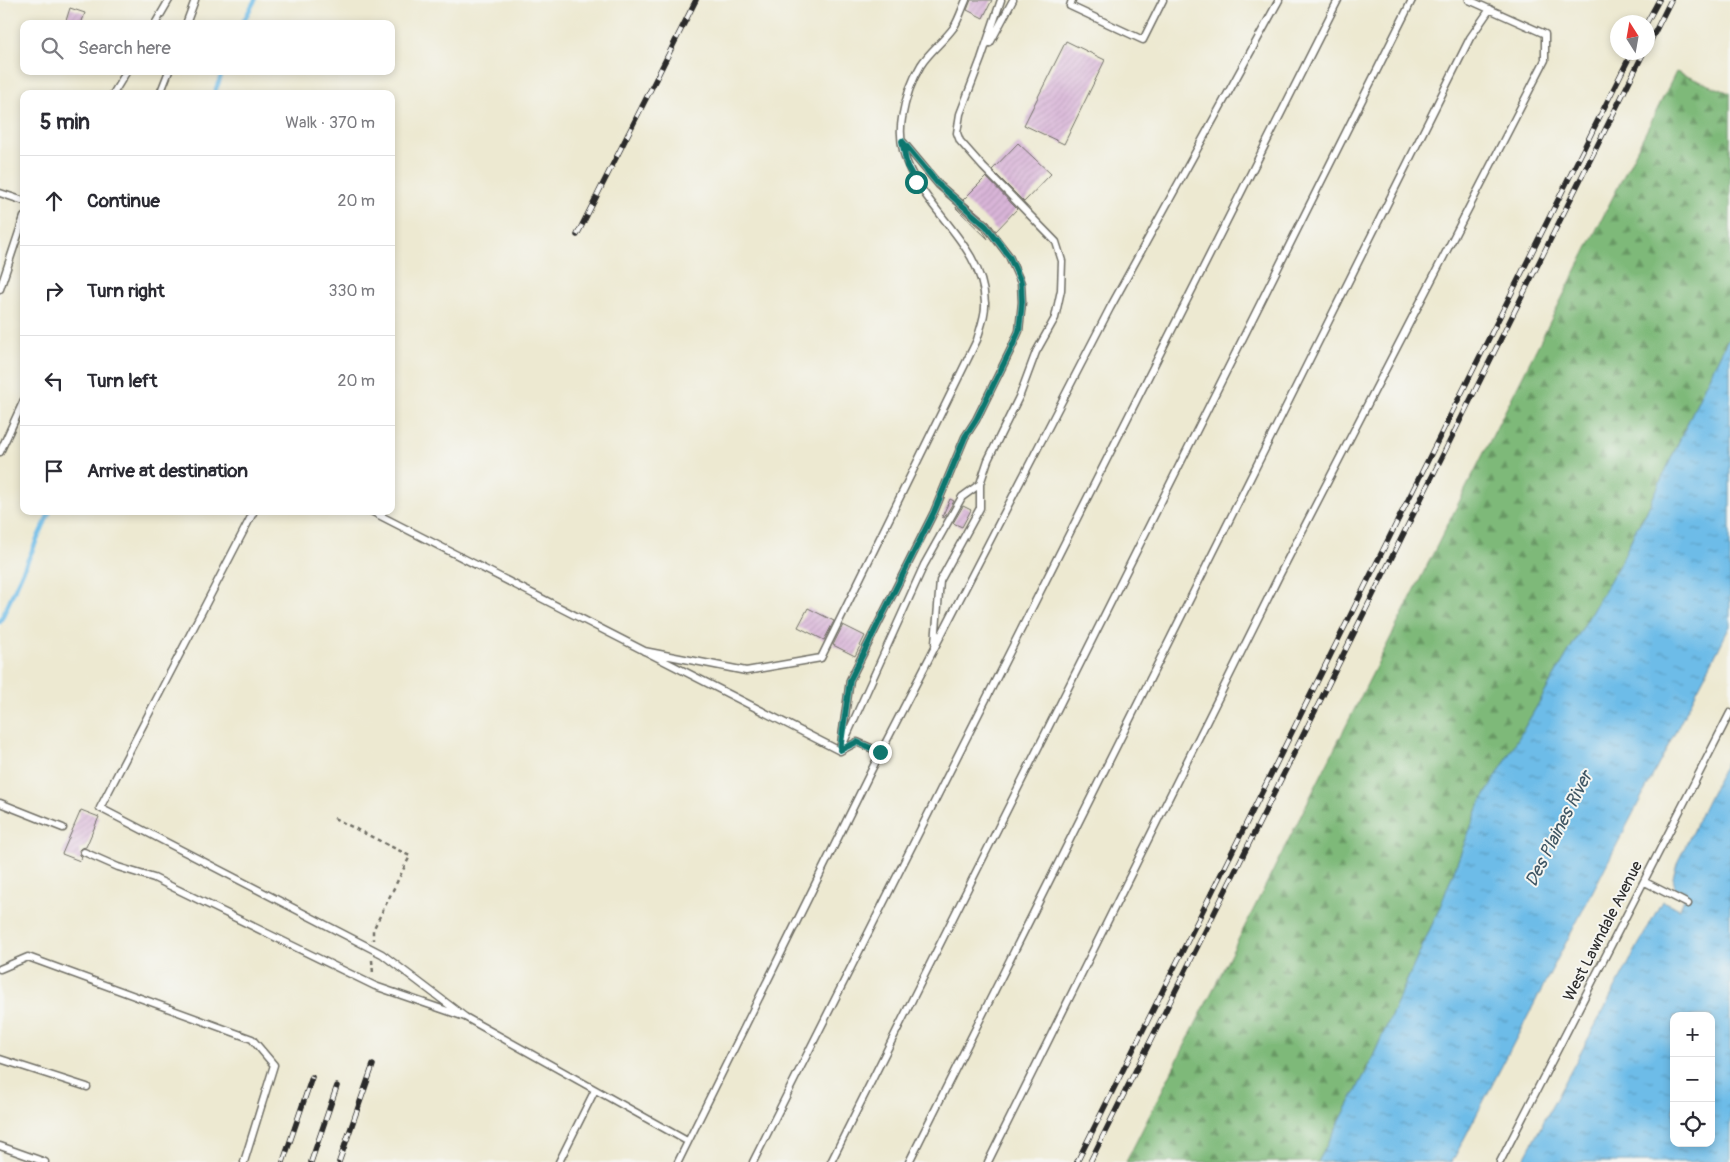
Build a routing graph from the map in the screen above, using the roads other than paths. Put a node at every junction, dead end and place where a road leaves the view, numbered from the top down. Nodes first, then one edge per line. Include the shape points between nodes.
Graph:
1 (169, 0) edge
2 (195, 0) edge
3 (966, 0) edge
4 (1001, 0) edge
5 (1013, 0) edge
6 (1072, 0) edge
7 (1163, 0) edge
8 (1279, 0) edge
9 (1338, 0) edge
10 (1412, 0) edge
11 (1469, 0) edge
12 (1490, 9) junction
13 (157, 20) edge
14 (188, 20) edge
15 (981, 59) junction
16 (125, 75) edge
17 (167, 75) edge
18 (116, 90) edge
19 (162, 90) edge
20 (902, 141) junction
21 (0, 193) edge
22 (20, 200) edge
23 (20, 229) edge
24 (0, 289) edge
25 (20, 409) edge
26 (0, 452) edge
27 (980, 484) junction
28 (252, 515) edge
29 (379, 515) edge
30 (935, 646) junction
31 (644, 651) junction
32 (1730, 713) edge
33 (840, 750) junction
34 (880, 752) junction
35 (0, 804) edge
36 (63, 828) dead end
37 (84, 852) dead end
38 (1644, 882) junction
39 (1688, 904) dead end
40 (0, 969) edge
41 (465, 1017) junction
42 (0, 1059) edge
43 (87, 1087) dead end
44 (595, 1090) junction
45 (687, 1142) junction
46 (0, 1146) edge
47 (45, 1162) edge
48 (244, 1162) edge
49 (558, 1162) edge
50 (678, 1162) edge
51 (753, 1162) edge
52 (831, 1162) edge
53 (909, 1162) edge
54 (988, 1162) edge
55 (1500, 1162) edge

1 - 13 lane
2 - 14 lane
3 - 20 lane via 954,27 922,65 907,97
4 - 15 lane
5 - 15 lane
6 - 7 lane via 1070,6 1143,40
8 - 30 lane via 1110,308
9 - 51 lane
10 - 52 lane
11 - 12 lane
12 - 53 lane via 1466,47
12 - 54 lane via 1545,34 1545,60 1278,578
15 - 27 lane via 960,114 957,133 960,142 1056,242 1062,261 1061,290 1055,318 1036,352
16 - 18 lane
17 - 19 lane
20 - 31 lane via 907,166 916,182 968,250 980,277 985,304 977,340 821,658 746,671
20 - 33 lane via 939,185 986,226 1009,256 1021,282 1022,302 1019,331 1011,349 965,437 934,512 850,680
21 - 22 lane
23 - 24 lane
25 - 26 lane
27 - 30 lane via 980,508 940,580
27 - 33 lane via 962,497 924,565
28 - 41 lane via 100,808 382,954
29 - 31 lane
30 - 34 lane
31 - 33 lane
32 - 38 lane, West Lawndale Avenue
33 - 34 lane via 857,742
34 - 45 lane
35 - 36 lane
37 - 41 lane via 154,878 375,986
38 - 39 lane
38 - 55 lane, West Lawndale Avenue
40 - 48 lane via 28,957 252,1039 274,1065
41 - 44 lane
42 - 43 lane
44 - 45 lane
44 - 49 lane
45 - 50 lane
46 - 47 lane

